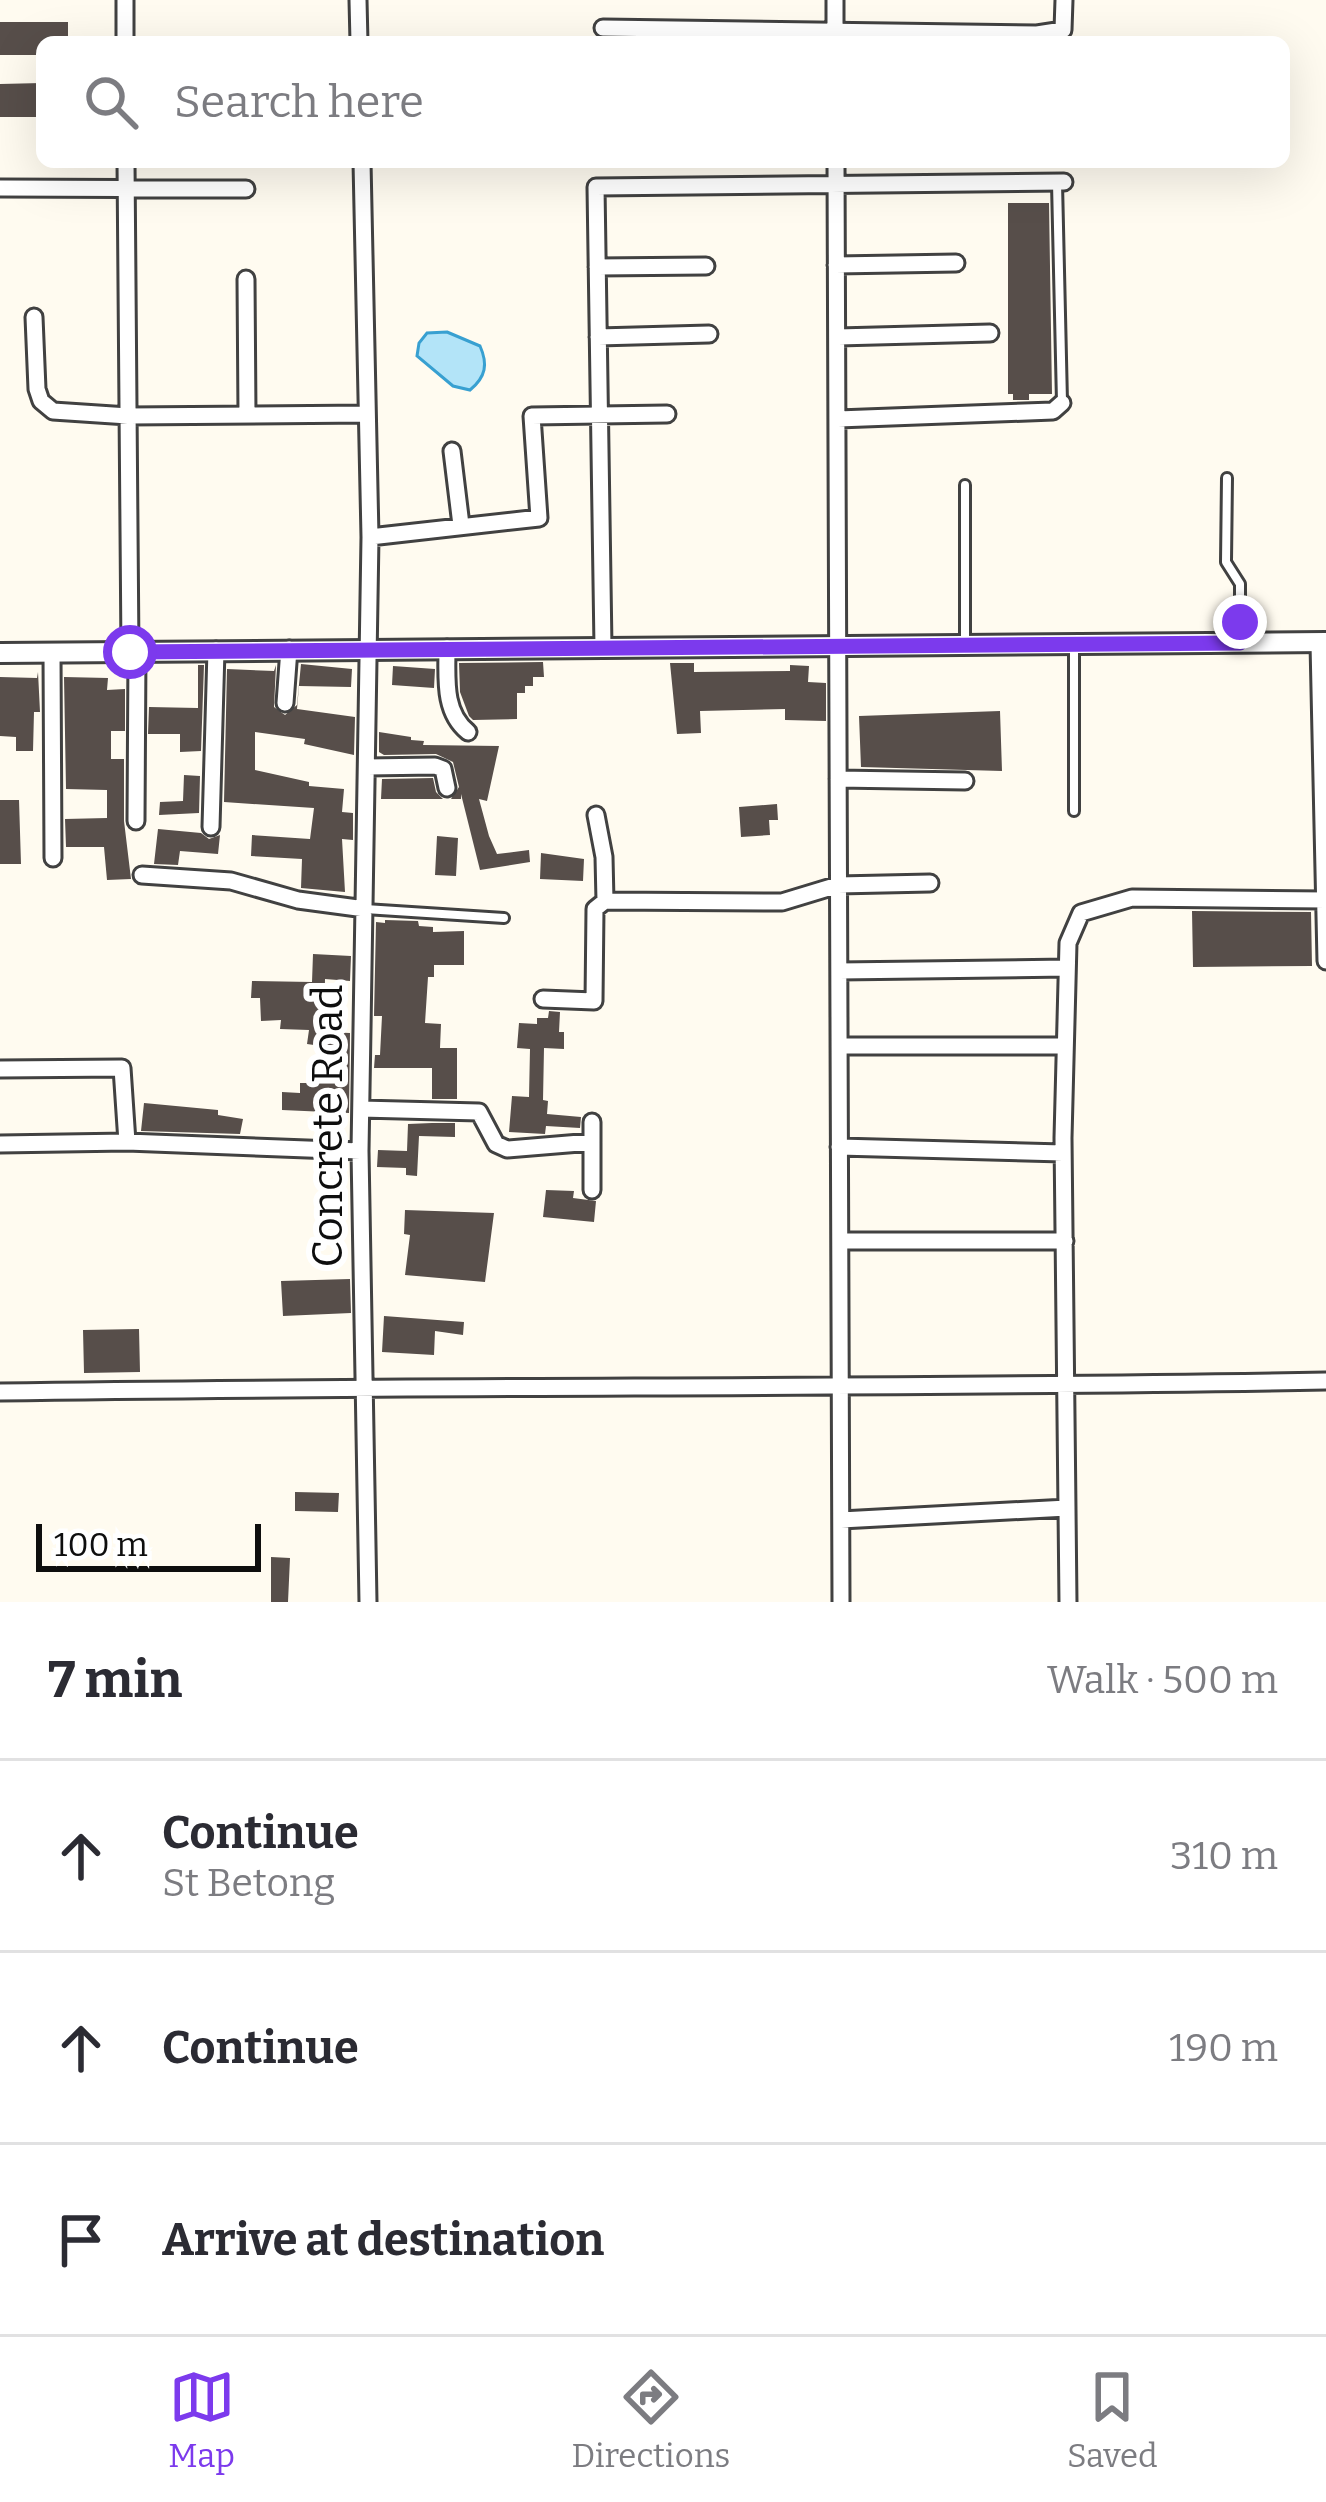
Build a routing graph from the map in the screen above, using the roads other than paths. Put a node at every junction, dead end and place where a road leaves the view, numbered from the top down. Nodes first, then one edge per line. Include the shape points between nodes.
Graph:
1 (125, 0) edge
2 (358, 0) edge
3 (835, 0) edge
4 (1064, 0) edge
5 (603, 28) dead end
6 (125, 36) edge
7 (359, 36) edge
8 (835, 36) edge
9 (1063, 36) edge
10 (126, 168) edge
11 (362, 168) edge
12 (836, 168) edge
13 (1060, 182) joint
14 (836, 184) junction
15 (0, 188) edge
16 (126, 188) junction
17 (246, 188) dead end
18 (956, 263) dead end
19 (836, 265) junction
20 (706, 266) dead end
21 (597, 267) junction
22 (246, 279) dead end
23 (34, 317) dead end
24 (709, 334) dead end
25 (990, 334) dead end
26 (598, 337) junction
27 (838, 337) junction
28 (1062, 404) joint
29 (368, 414) junction
30 (599, 414) junction
31 (668, 414) dead end
32 (247, 415) junction
33 (128, 416) junction
34 (838, 419) junction
35 (452, 451) dead end
36 (1227, 478) dead end
37 (965, 485) dead end
38 (460, 525) junction
39 (370, 536) junction
40 (1074, 643) junction
41 (1240, 643) junction
42 (1323, 643) edge
43 (965, 644) junction
44 (838, 645) junction
45 (603, 647) junction
46 (447, 648) junction
47 (368, 649) junction
48 (216, 650) junction
49 (289, 650) junction
50 (134, 652) junction
51 (0, 653) edge
52 (52, 653) junction
53 (285, 703) dead end
54 (468, 731) dead end
55 (367, 767) junction
56 (838, 779) junction
57 (965, 781) dead end
58 (447, 788) dead end
59 (1074, 811) dead end
60 (596, 815) dead end
61 (136, 821) dead end
62 (211, 827) dead end
63 (53, 857) dead end
64 (142, 875) dead end
65 (930, 883) dead end
66 (838, 885) junction
67 (1324, 900) edge
68 (604, 901) junction
69 (364, 909) junction
70 (505, 918) dead end
71 (1326, 962) edge
72 (1067, 968) junction
73 (839, 970) junction
74 (543, 999) dead end
75 (839, 1046) junction
76 (1065, 1046) junction
77 (0, 1069) edge
78 (361, 1108) junction
79 (592, 1122) dead end
80 (127, 1142) junction
81 (592, 1142) junction
82 (0, 1144) edge
83 (839, 1147) junction
84 (360, 1150) junction
85 (1064, 1154) junction
86 (592, 1190) dead end
87 (840, 1241) junction
88 (1065, 1241) junction
89 (1326, 1381) edge
90 (1066, 1385) junction
91 (366, 1386) junction
92 (840, 1387) junction
93 (0, 1392) edge
94 (1067, 1508) junction
95 (841, 1520) junction
96 (368, 1602) edge
97 (841, 1602) edge
98 (1068, 1602) edge

1 - 6 street
2 - 7 street
3 - 8 street
4 - 9 street
5 - 8 street
8 - 9 street
10 - 16 street
11 - 29 street, Concrete Road
12 - 14 street
13 - 14 street
13 - 28 lane
14 - 19 street
14 - 21 street via 596,188
15 - 16 street
16 - 17 street
16 - 33 street
18 - 19 street
19 - 27 street
20 - 21 street
21 - 26 street
22 - 32 street
23 - 33 street via 41,401 74,415
24 - 26 street
25 - 27 street
26 - 30 street
27 - 34 street
28 - 34 street via 1053,411
29 - 32 street
29 - 39 street, Concrete Road
30 - 31 street
30 - 38 street via 532,416 539,518
30 - 45 street
32 - 33 street
33 - 50 street
34 - 44 street
35 - 38 street
36 - 41 lane via 1226,562 1240,584
37 - 43 lane
38 - 39 street
39 - 47 street, Concrete Road
40 - 41 street
40 - 43 street
40 - 59 lane
41 - 42 street
42 - 67 street
43 - 44 street
44 - 45 street
44 - 56 street
45 - 46 street
46 - 47 street
46 - 54 street via 447,691 456,722
47 - 49 street
47 - 55 street, Concrete Road
48 - 49 street
48 - 50 street
48 - 62 street
49 - 53 street
50 - 52 street
50 - 61 street
51 - 52 street
52 - 63 street
55 - 58 street via 435,766
55 - 69 street, Concrete Road
56 - 57 street
56 - 66 street
60 - 68 street
64 - 69 street via 231,881
65 - 66 street
66 - 68 street via 782,902
66 - 73 street
67 - 71 street
67 - 72 street via 1122,899 1081,913
68 - 74 street via 596,909 594,1001
69 - 70 lane
69 - 78 street, Concrete Road
72 - 73 street
72 - 76 street
73 - 75 street
75 - 76 street
75 - 83 street
76 - 85 street
77 - 80 street via 122,1068
78 - 81 street via 479,1112 506,1149
78 - 84 street, Concrete Road
79 - 81 street
80 - 82 street
80 - 84 street
81 - 86 street
83 - 85 street
83 - 87 street
84 - 91 street, Concrete Road
85 - 88 street
87 - 88 street
87 - 92 street
88 - 90 street
89 - 90 street
90 - 92 street
90 - 94 street
91 - 92 street
91 - 93 street
91 - 96 street, Concrete Road
92 - 95 street
94 - 95 street
94 - 98 street
95 - 97 street

